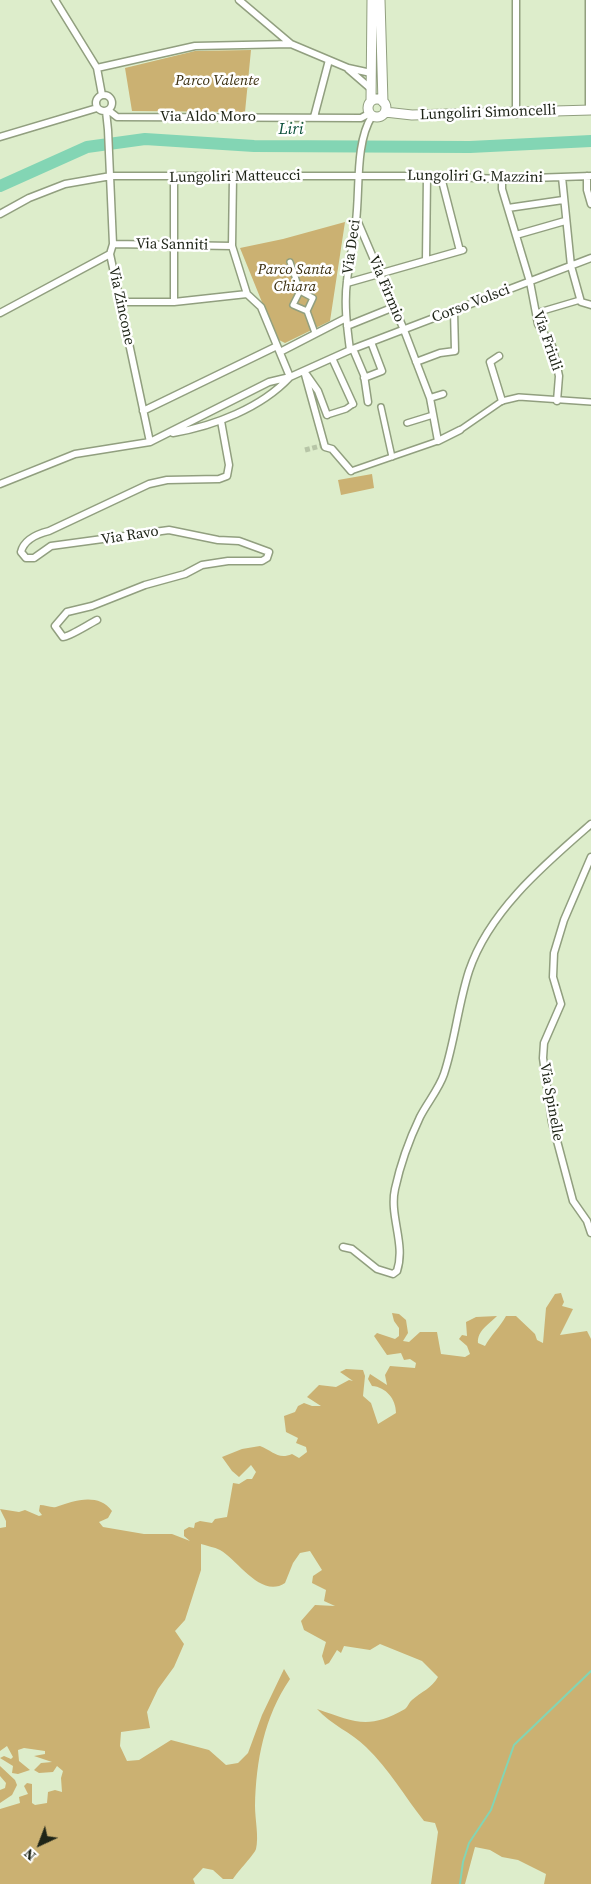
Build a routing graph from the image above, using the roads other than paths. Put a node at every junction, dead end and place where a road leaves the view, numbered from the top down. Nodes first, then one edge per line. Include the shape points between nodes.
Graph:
1 (55, 0) edge
2 (239, 0) edge
3 (372, 0) edge
4 (380, 0) edge
5 (516, 0) edge
6 (589, 0) edge
7 (291, 44) junction
8 (329, 60) junction
9 (97, 68) junction
10 (348, 68) junction
11 (371, 73) junction
12 (383, 85) junction
13 (370, 88) junction
14 (102, 95) junction
15 (371, 101) junction
16 (383, 102) junction
17 (97, 108) junction
18 (590, 110) edge
19 (107, 111) junction
20 (385, 112) junction
21 (516, 114) junction
22 (371, 115) junction
23 (314, 117) junction
24 (0, 137) edge
25 (360, 172) junction
26 (111, 176) junction
27 (233, 176) junction
28 (427, 176) junction
29 (441, 176) junction
30 (589, 176) edge
31 (174, 178) junction
32 (562, 178) junction
33 (502, 179) junction
34 (563, 200) junction
35 (591, 204) edge
36 (508, 208) junction
37 (0, 214) edge
38 (357, 220) junction
39 (566, 221) junction
40 (516, 235) junction
41 (112, 244) junction
42 (174, 246) junction
43 (232, 246) junction
44 (110, 254) junction
45 (591, 258) edge
46 (426, 260) junction
47 (290, 262) dead end
48 (571, 266) junction
49 (380, 274) junction
50 (530, 282) junction
51 (347, 283) junction
52 (300, 291) junction
53 (247, 294) junction
54 (580, 300) junction
55 (119, 302) junction
56 (174, 302) junction
57 (591, 306) edge
58 (394, 307) junction
59 (454, 310) junction
60 (307, 311) junction
61 (0, 313) edge
62 (536, 313) junction
63 (346, 318) junction
64 (347, 326) junction
65 (404, 330) junction
66 (315, 333) junction
67 (371, 342) junction
68 (279, 349) junction
69 (351, 349) junction
70 (499, 356) dead end
71 (332, 358) junction
72 (416, 362) junction
73 (304, 371) junction
74 (290, 377) junction
75 (364, 378) junction
76 (443, 394) dead end
77 (430, 398) junction
78 (502, 401) junction
79 (557, 401) junction
80 (368, 402) dead end
81 (591, 402) edge
82 (353, 404) joint
83 (380, 407) dead end
84 (143, 411) junction
85 (328, 415) joint
86 (433, 415) junction
87 (221, 421) junction
88 (407, 423) dead end
89 (460, 430) joint
90 (164, 435) junction
91 (438, 441) junction
92 (150, 442) junction
93 (392, 456) junction
94 (351, 471) joint
95 (0, 484) edge
96 (97, 620) dead end
97 (591, 824) edge
98 (591, 856) edge
99 (591, 1233) edge
100 (343, 1247) dead end

1 - 9 street
2 - 7 street
3 - 11 main road
4 - 12 main road
5 - 21 street
6 - 18 street
7 - 8 street
7 - 9 street via 194,46
8 - 10 street
8 - 23 street
9 - 14 street
10 - 11 street
10 - 13 street
11 - 12 main road
11 - 13 main road
12 - 16 main road
13 - 15 main road
14 - 17 street via 96,100
14 - 19 street via 112,100
15 - 16 main road via 379,99
15 - 22 main road via 368,106
16 - 20 main road
17 - 19 street
17 - 24 street
18 - 21 main road, Lungoliri Simoncelli
19 - 23 street, Via Aldo Moro via 117,117
19 - 26 street, Via Zincone
20 - 21 main road, Lungoliri Simoncelli via 412,115
20 - 22 main road via 379,117
22 - 23 street, Via Aldo Moro via 364,118
22 - 25 street, Via Deci
25 - 27 street, Lungoliri Matteucci
25 - 28 street, Lungoliri G. Mazzini
25 - 38 street, Via Deci
26 - 31 street, Lungoliri Matteucci
26 - 37 street, Lungoliri Matteucci via 65,184
26 - 41 street, Via Zincone
27 - 31 street, Lungoliri Matteucci
27 - 43 street
28 - 29 street, Lungoliri G. Mazzini
28 - 46 street
29 - 33 street, Lungoliri G. Mazzini
29 - 46 street via 461,250
30 - 32 street, Lungoliri G. Mazzini
30 - 35 street via 587,190
31 - 42 street
32 - 33 street, Lungoliri G. Mazzini
32 - 34 street
33 - 36 street, Via Friuli
34 - 36 street
34 - 39 street
36 - 40 street, Via Friuli
38 - 49 street, Via Firmio
38 - 51 street, Via Deci
39 - 40 street
39 - 48 street
40 - 50 street, Via Friuli
41 - 42 street, Via Sanniti
41 - 44 street, Via Zincone
42 - 43 street, Via Sanniti
42 - 56 street
43 - 53 street
44 - 55 street, Via Zincone
44 - 61 street
45 - 48 street, Corso Volsci
46 - 49 street
47 - 52 street
48 - 50 street, Corso Volsci
48 - 54 street
49 - 51 street
49 - 58 street, Via Firmio
50 - 59 street, Corso Volsci
50 - 62 street, Via Friuli
51 - 63 street, Via Deci
52 - 60 street via 313,298
52 - 60 street via 293,305
53 - 56 street
53 - 68 street via 261,308
54 - 57 street
54 - 62 street
55 - 56 street
55 - 84 street, Via Zincone
58 - 64 street
58 - 65 street, Via Firmio
59 - 65 street, Corso Volsci
59 - 72 street via 456,351
60 - 66 street
62 - 79 street, Via Friuli via 538,324 552,346 560,376
63 - 64 street, Via Deci
63 - 66 street
64 - 69 street, Via Deci
65 - 67 street, Corso Volsci
65 - 72 street, Via Firmio
66 - 68 street
67 - 69 street, Corso Volsci
67 - 75 street via 382,371
68 - 74 street
68 - 84 street
69 - 71 street, Corso Volsci
69 - 75 street, Via Deci
70 - 78 street via 490,362
71 - 73 street, Corso Volsci
71 - 82 street
72 - 77 street, Via Firmio
73 - 74 street, Corso Volsci
73 - 85 street via 318,391
73 - 94 street via 325,447 332,449
74 - 87 street via 276,392
74 - 90 street via 269,382
75 - 80 street, Via Deci
76 - 77 street
77 - 86 street, Via Firmio
78 - 79 street via 519,397
78 - 89 street
79 - 81 street
82 - 85 street
83 - 93 street
84 - 92 street, Via Zincone
86 - 88 street
86 - 91 street, Via Firmio
87 - 90 street
87 - 96 street, Via Ravo via 230,464 227,476 220,479 167,480 133,490 121,499 38,533 27,541 21,552 26,558 34,558 51,546 168,530 239,542 269,552 267,558 202,565 185,574 67,612 55,626 63,637 68,637
89 - 91 street
90 - 92 street
91 - 93 street
92 - 95 street via 75,454
93 - 94 street
97 - 100 street via 504,909 478,949 469,971 443,1076 419,1119 395,1189 400,1262 397,1271 392,1274 377,1269 352,1249
98 - 99 street, Via Spinelle via 556,944 552,971 561,1004 544,1043 543,1058 552,1122 573,1201

